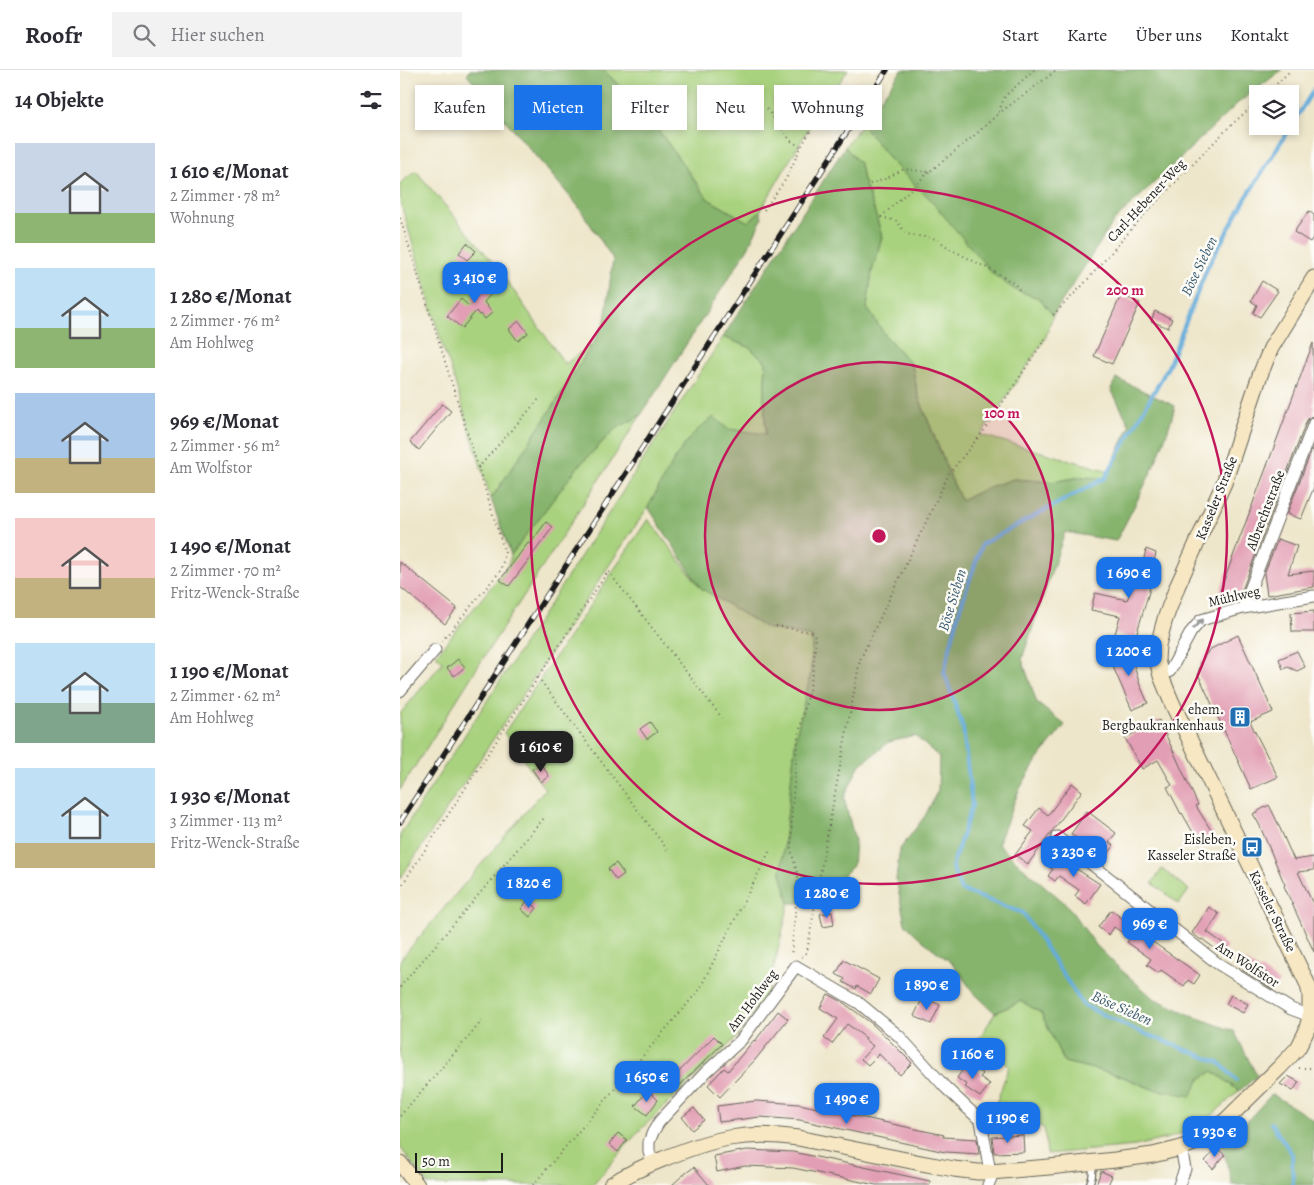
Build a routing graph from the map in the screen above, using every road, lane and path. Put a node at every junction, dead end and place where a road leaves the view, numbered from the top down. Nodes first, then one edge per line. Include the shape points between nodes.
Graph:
1 (1034, 70) edge
2 (1057, 70) edge
3 (1290, 70) edge
4 (1275, 85) edge
5 (1249, 109) edge
6 (767, 110) dead end
7 (998, 114) junction
8 (811, 130) edge
9 (801, 147) junction
10 (928, 172) junction
11 (870, 184) dead end
12 (764, 210) dead end
13 (400, 218) edge
14 (1314, 278) edge
15 (1021, 292) dead end
16 (1053, 315) dead end
17 (1045, 339) dead end
18 (539, 399) dead end
19 (1314, 423) edge
20 (478, 468) junction
21 (1314, 596) edge
22 (1243, 608) junction
23 (776, 626) dead end
24 (435, 650) joint
25 (1161, 676) junction
26 (538, 677) junction
27 (400, 691) edge
28 (722, 718) dead end
29 (544, 818) dead end
30 (1057, 837) dead end
31 (770, 850) dead end
32 (669, 852) dead end
33 (400, 888) edge
34 (796, 966) junction
35 (400, 987) edge
36 (1311, 1004) edge
37 (482, 1022) dead end
38 (1310, 1032) edge
39 (400, 1116) edge
40 (1181, 1148) junction
41 (1093, 1162) junction
42 (400, 1163) edge
43 (653, 1163) junction
44 (989, 1178) edge
45 (417, 1185) edge
46 (533, 1185) edge
47 (611, 1185) edge
48 (1089, 1185) edge
49 (1179, 1185) edge

1 - 7 path via 1005,96
2 - 7 path
3 - 4 path
5 - 16 path, Carl-Hebener-Weg via 1142,216
6 - 9 path via 791,140
7 - 10 path
8 - 9 path
9 - 12 path via 786,179
10 - 11 path via 904,169
10 - 15 path via 881,217 897,221 906,234 937,239 1015,284
13 - 20 path
14 - 25 main road, Kasseler Straße via 1271,348 1224,483 1172,601 1158,645
17 - 34 path via 985,429 949,474 860,660 806,952
18 - 20 path
19 - 22 street, Albrechtstraße
20 - 24 path via 504,553 501,570
21 - 22 street, Mühlweg
25 -> 22 street, Mühlweg via 1171,670 1198,622
23 - 34 path via 811,632 816,637 813,674 798,737 792,808 791,850 798,876 791,956
24 - 27 street
25 - 36 main road, Kasseler Straße via 1308,984
26 - 28 path via 608,571
26 - 32 path
26 - 33 path
29 - 35 path
30 - 36 street, Am Wolfstor via 1216,963 1291,1009
31 - 46 path via 699,990
34 - 43 street, Am Hohlweg via 741,1040 659,1122 649,1145
34 - 44 street, Am Hohlweg via 859,1003 899,1036 945,1087 981,1120
36 - 38 main road
37 - 39 path
38 - 40 main road via 1222,1124 1206,1138
40 - 41 main road via 1153,1155
40 - 49 street via 1185,1169
41 - 44 main road
41 - 48 lane
42 - 45 main road
43 - 44 main road via 726,1138 766,1135 798,1138
43 - 47 main road

